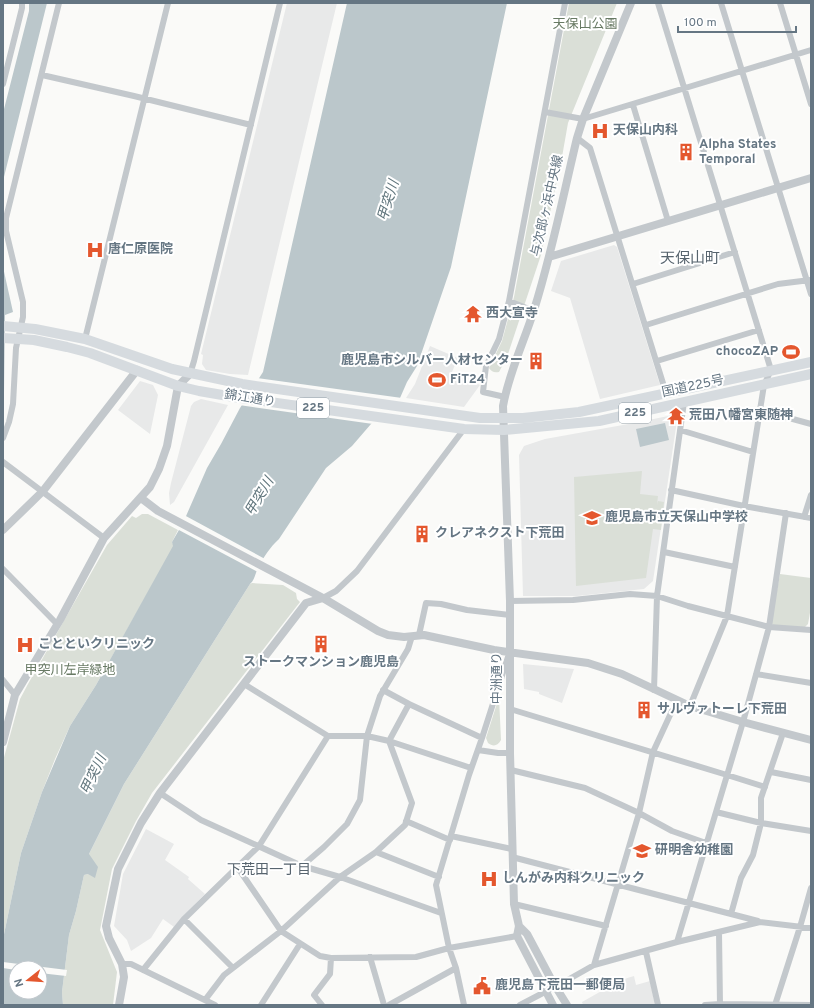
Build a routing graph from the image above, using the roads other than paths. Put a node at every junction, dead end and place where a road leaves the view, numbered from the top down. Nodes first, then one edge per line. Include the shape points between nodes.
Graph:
1 (22, 3) edge
2 (59, 3) edge
3 (168, 3) edge
4 (280, 3) edge
5 (565, 3) edge
6 (631, 3) edge
7 (658, 3) edge
8 (721, 3) edge
9 (780, 3) edge
10 (811, 50) edge
11 (795, 54) junction
12 (742, 71) junction
13 (42, 75) junction
14 (3, 84) edge
15 (684, 88) junction
16 (145, 99) junction
17 (811, 104) edge
18 (632, 105) junction
19 (545, 112) junction
20 (583, 119) junction
21 (250, 125) junction
22 (577, 138) junction
23 (811, 178) edge
24 (777, 188) junction
25 (721, 205) junction
26 (668, 221) junction
27 (618, 237) junction
28 (735, 252) junction
29 (549, 257) junction
30 (809, 280) edge
31 (633, 284) junction
32 (748, 294) junction
33 (811, 294) edge
34 (509, 301) junction
35 (534, 311) junction
36 (646, 325) junction
37 (6, 326) edge
38 (21, 328) junction
39 (759, 330) junction
40 (10, 338) edge
41 (85, 339) junction
42 (657, 361) junction
43 (811, 362) edge
44 (137, 370) junction
45 (771, 370) junction
46 (190, 374) junction
47 (811, 374) edge
48 (764, 385) junction
49 (178, 386) junction
50 (666, 393) junction
51 (505, 397) junction
52 (684, 402) junction
53 (760, 410) junction
54 (504, 419) junction
55 (811, 424) edge
56 (464, 429) junction
57 (504, 430) junction
58 (680, 430) junction
59 (3, 438) edge
60 (752, 452) junction
61 (3, 462) edge
62 (671, 490) junction
63 (43, 491) junction
64 (811, 495) edge
65 (141, 498) junction
66 (744, 506) junction
67 (786, 513) junction
68 (804, 517) junction
69 (811, 518) edge
70 (3, 530) edge
71 (104, 538) junction
72 (664, 552) junction
73 (734, 567) junction
74 (3, 569) edge
75 (657, 596) junction
76 (323, 598) junction
77 (510, 601) junction
78 (510, 615) junction
79 (727, 616) junction
80 (57, 624) junction
81 (768, 628) junction
82 (811, 629) edge
83 (415, 635) junction
84 (510, 652) junction
85 (756, 674) junction
86 (3, 680) edge
87 (244, 684) junction
88 (811, 684) edge
89 (383, 690) junction
90 (654, 690) junction
91 (15, 695) junction
92 (677, 700) junction
93 (409, 704) junction
94 (690, 706) junction
95 (510, 709) junction
96 (743, 722) junction
97 (783, 733) junction
98 (328, 736) junction
99 (367, 736) junction
100 (482, 738) junction
101 (811, 740) edge
102 (389, 741) junction
103 (3, 742) edge
104 (478, 750) junction
105 (653, 752) junction
106 (510, 753) junction
107 (471, 768) junction
108 (511, 770) junction
109 (771, 772) junction
110 (727, 775) junction
111 (811, 780) edge
112 (765, 788) junction
113 (160, 793) junction
114 (716, 812) junction
115 (638, 813) junction
116 (406, 821) junction
117 (761, 823) junction
118 (811, 831) edge
119 (451, 838) junction
120 (706, 843) junction
121 (259, 846) junction
122 (376, 852) junction
123 (512, 853) junction
124 (302, 866) junction
125 (238, 868) junction
126 (340, 877) junction
127 (439, 877) junction
128 (618, 884) junction
129 (811, 888) edge
130 (688, 903) junction
131 (514, 904) junction
132 (441, 913) junction
133 (731, 914) junction
134 (184, 919) junction
135 (760, 922) junction
136 (519, 926) junction
137 (606, 926) junction
138 (800, 927) junction
139 (811, 928) edge
140 (280, 931) junction
141 (719, 932) junction
142 (517, 936) junction
143 (677, 942) junction
144 (300, 944) junction
145 (449, 948) junction
146 (646, 952) junction
147 (370, 957) junction
148 (331, 958) junction
149 (122, 964) junction
150 (594, 966) junction
151 (233, 968) junction
152 (456, 968) junction
153 (143, 970) junction
154 (555, 987) junction
155 (546, 992) junction
156 (205, 1000) junction
157 (720, 1004) edge
158 (775, 1004) edge
159 (119, 1005) edge
160 (215, 1005) edge
161 (261, 1005) edge
162 (322, 1005) edge
163 (384, 1005) edge
164 (389, 1005) edge
165 (464, 1005) edge
166 (520, 1005) edge
167 (553, 1005) edge
168 (567, 1005) edge
169 (658, 1005) edge
170 (705, 1005) edge
171 (811, 1005) edge

1 - 14 street
2 - 13 street
3 - 16 street
4 - 21 street
5 - 19 street
6 - 20 street, 与次郎ヶ浜中央線
7 - 15 street
8 - 12 street
9 - 11 street
10 - 11 street
11 - 12 street
11 - 17 street
12 - 15 street
12 - 24 street
13 - 16 street
13 - 38 street via 6,218 6,231 23,302
15 - 18 street
15 - 25 street
16 - 21 street
16 - 41 street
18 - 20 street
18 - 26 street
19 - 20 street
19 - 34 street
20 - 22 street, 与次郎ヶ浜中央線
21 - 46 street
22 - 27 street via 590,148
22 - 29 street, 与次郎ヶ浜中央線
23 - 24 street
24 - 25 street
24 - 30 street
25 - 26 street
25 - 28 street
26 - 27 street
27 - 29 street
27 - 31 street
28 - 31 street
28 - 32 street
29 - 35 street, 与次郎ヶ浜中央線
30 - 32 street via 778,284
30 - 33 street
31 - 36 street
32 - 36 street
32 - 39 street
34 - 35 street
34 - 51 street via 499,339 486,366 483,392
35 - 51 street, 与次郎ヶ浜中央線
36 - 42 street
37 - 38 highway, 錦江通り / 225
38 - 40 street
38 - 41 highway, 錦江通り / 225
39 - 42 street
39 - 45 street
40 - 44 highway, 錦江通り / 225 via 67,347
40 - 59 street via 16,348 13,404
41 - 46 highway, 錦江通り / 225
42 - 50 street
43 - 45 highway, 国道225号 / 225
44 - 49 highway, 錦江通り / 225
44 - 63 street
45 - 48 street
45 - 50 highway, 国道225号 / 225
46 - 49 street
46 - 54 highway, 錦江通り / 225 via 242,384 480,418
47 - 48 highway, 国道225号 / 225
48 - 52 highway, 国道225号 / 225
48 - 53 street
49 - 56 highway, 錦江通り / 225 via 234,397
49 - 65 street via 167,446 152,482
50 - 54 highway, 国道225号 / 225 via 579,412
51 - 54 street, 与次郎ヶ浜中央線
52 - 57 highway, 国道225号 / 225 via 599,421
52 - 58 street
53 - 55 street
53 - 60 street
54 - 57 street, 与次郎ヶ浜中央線
56 - 57 highway, 錦江通り / 225
56 - 76 street via 357,571 336,591
57 - 77 street, 中洲通り
58 - 60 street
58 - 62 street
60 - 66 street
61 - 63 street
62 - 66 street
62 - 72 street
63 - 70 street
63 - 71 street
64 - 68 street
65 - 71 street
65 - 76 street via 163,513
66 - 67 street
66 - 73 street
67 - 68 street
67 - 81 street
68 - 69 street
71 - 80 street
72 - 73 street
72 - 75 street
73 - 79 street
74 - 80 street
75 - 77 street via 630,594 573,600
75 - 79 street
75 - 90 street
76 - 83 street via 378,631 404,637
76 - 87 street via 306,603
77 - 78 street, 中洲通り
78 - 83 street via 426,603
78 - 84 street, 中洲通り
79 - 81 street
79 - 94 street
80 - 91 street
81 - 82 street
81 - 85 street
83 - 84 street via 424,634
83 - 89 street
84 - 90 street via 588,663 622,674
84 - 95 street, 中洲通り
84 - 100 street
85 - 88 street
85 - 96 street
86 - 91 street
87 - 98 street
87 - 113 street
89 - 93 street
89 - 99 street
90 - 92 street
91 - 103 street
92 - 94 street
92 - 105 street
93 - 100 street
93 - 102 street
94 - 96 street
95 - 105 street
95 - 106 street, 中洲通り
96 - 97 street
96 - 110 street
97 - 101 street
97 - 109 street
98 - 99 street
98 - 121 street
99 - 102 street
99 - 124 street via 360,800 347,824
100 - 104 street
102 - 107 street
102 - 116 street via 412,803
104 - 106 street
104 - 107 street
105 - 110 street
105 - 115 street
106 - 108 street, 中洲通り
107 - 119 street
108 - 115 street via 585,788
108 - 123 street, 中洲通り
109 - 111 street
109 - 112 street
110 - 112 street
110 - 114 street
112 - 117 street via 761,798
113 - 121 street via 201,820
113 - 149 street via 141,823 118,869 106,926
114 - 117 street
114 - 120 street
115 - 120 street via 672,831
115 - 128 street
116 - 119 street
116 - 122 street
117 - 118 street
117 - 133 street via 753,855 741,878
119 - 123 street
119 - 127 street
120 - 130 street
121 - 124 street
121 - 125 street
122 - 126 street
122 - 127 street
123 - 128 street
123 - 131 street, 中洲通り
124 - 126 street
125 - 134 street
125 - 140 street
126 - 132 street
126 - 140 street
127 - 132 street via 436,885
128 - 130 street
128 - 137 street
129 - 138 street
130 - 133 street
130 - 143 street
131 - 136 street, 中洲通り
131 - 137 street
132 - 145 street
133 - 135 street
134 - 151 street
134 - 153 street
135 - 138 street
135 - 141 street
136 - 142 street, 中洲通り
136 - 154 street, 中洲通り via 527,934
137 - 150 street
138 - 139 street
138 - 158 street
140 - 144 street
140 - 151 street
141 - 143 street
141 - 157 street
142 - 145 street
142 - 155 street
143 - 146 street
144 - 148 street via 320,956
144 - 161 street
145 - 147 street via 416,957
145 - 152 street
146 - 150 street
146 - 169 street
147 - 148 street
147 - 163 street
148 - 162 street via 330,974 314,995
149 - 153 street via 131,964
149 - 159 street via 124,977
150 - 154 street
151 - 156 street via 224,975
152 - 164 street
152 - 165 street
153 - 156 street
154 - 155 street
154 - 168 street, 中洲通り
155 - 166 street
155 - 167 street
156 - 160 street
157 - 158 street
157 - 170 street
158 - 171 street

